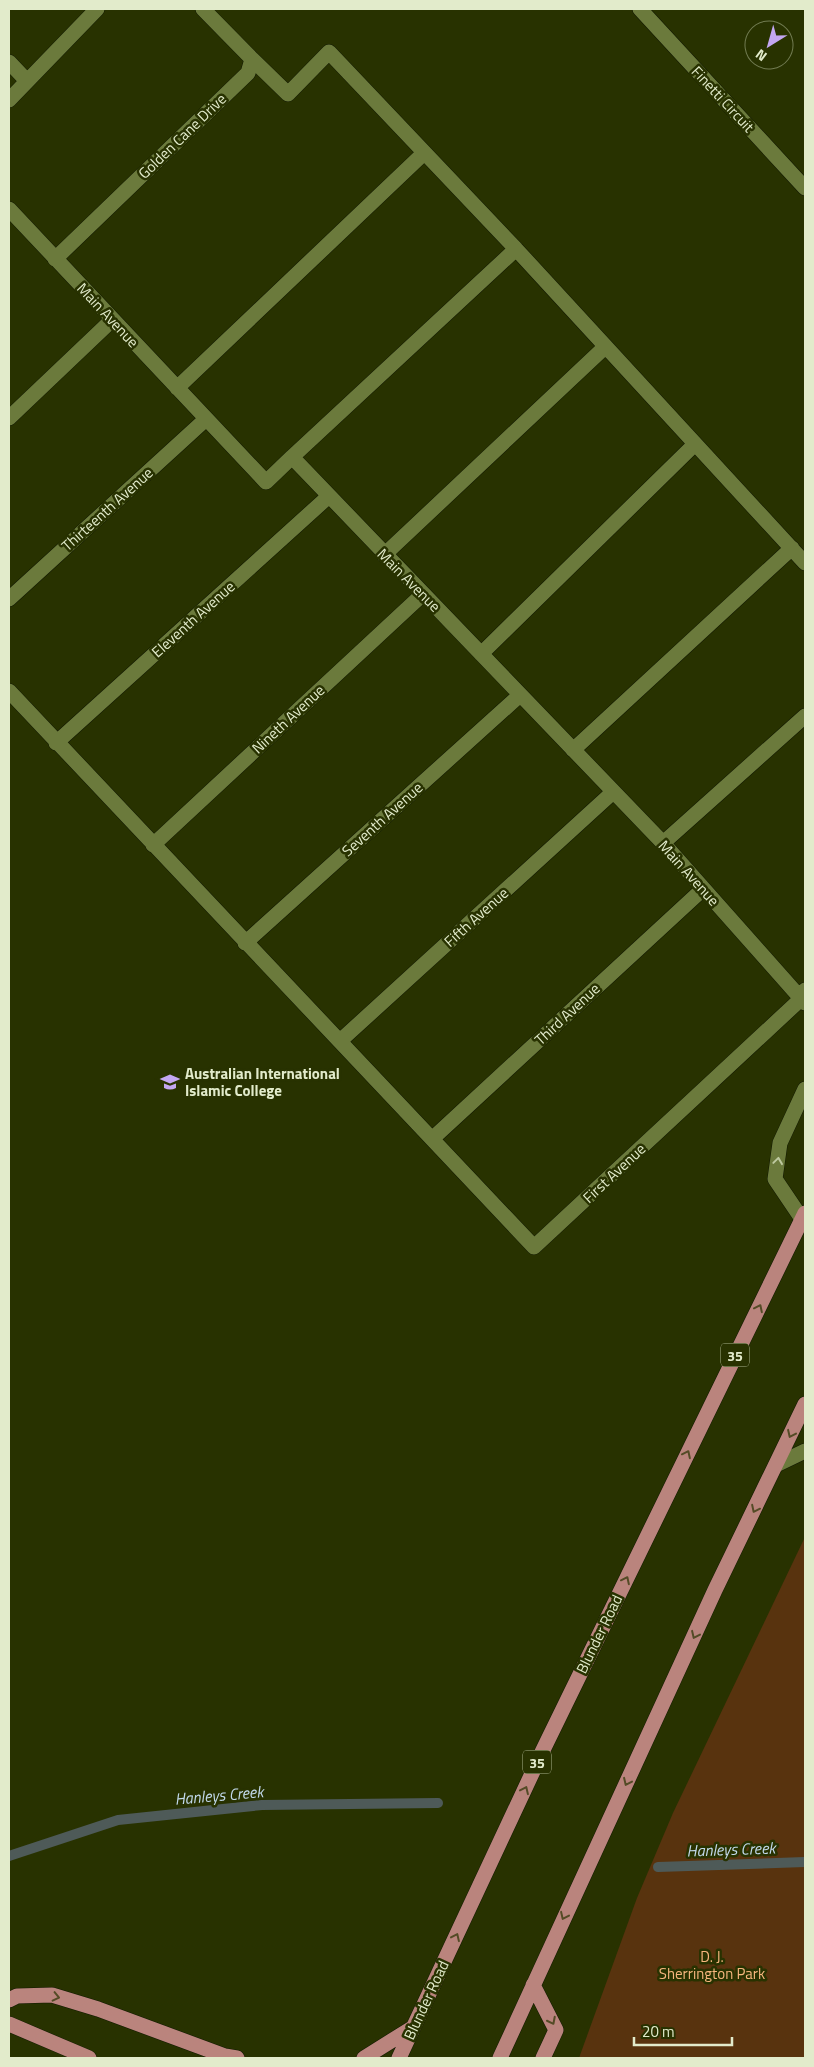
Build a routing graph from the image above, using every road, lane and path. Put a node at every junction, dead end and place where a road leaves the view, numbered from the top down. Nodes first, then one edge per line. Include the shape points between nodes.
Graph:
1 (97, 9) edge
2 (203, 9) edge
3 (640, 9) edge
4 (252, 58) junction
5 (9, 62) edge
6 (27, 81) junction
7 (9, 100) edge
8 (424, 153) junction
9 (805, 188) edge
10 (9, 210) edge
11 (516, 249) junction
12 (56, 259) junction
13 (112, 320) junction
14 (605, 347) junction
15 (177, 388) junction
16 (9, 418) edge
17 (206, 419) junction
18 (695, 444) junction
19 (292, 457) junction
20 (329, 496) junction
21 (792, 548) junction
22 (384, 555) junction
23 (805, 563) edge
24 (423, 594) junction
25 (9, 599) edge
26 (481, 654) junction
27 (9, 691) edge
28 (520, 695) junction
29 (805, 716) edge
30 (56, 743) junction
31 (573, 750) junction
32 (612, 793) junction
33 (663, 844) junction
34 (153, 845) junction
35 (703, 889) junction
36 (245, 943) junction
37 (804, 997) edge
38 (340, 1042) junction
39 (805, 1089) edge
40 (432, 1139) junction
41 (804, 1216) edge
42 (805, 1404) edge
43 (805, 1452) edge
44 (776, 1465) junction
45 (533, 1985) junction
46 (9, 2000) edge
47 (9, 2024) edge
48 (412, 2028) junction
49 (89, 2058) edge
50 (237, 2058) edge
51 (364, 2058) edge
52 (399, 2058) edge
53 (500, 2058) edge
54 (543, 2058) edge

1 - 6 street
2 - 4 street
3 - 9 street, Finetti Circuit
4 - 8 street via 288,94 329,52
4 - 12 street, Golden Cane Drive via 248,73
5 - 6 street
6 - 7 street
8 - 11 street
8 - 15 street
10 - 12 street, Main Avenue
11 - 14 street
11 - 19 street
12 - 13 street, Main Avenue
13 - 15 street, Main Avenue
13 - 16 street
14 - 18 street
14 - 22 street
15 - 17 street, Main Avenue
17 - 19 street, Main Avenue via 266,482
17 - 25 street, Thirteenth Avenue
18 - 21 street
18 - 26 street
19 - 20 street, Main Avenue
20 - 22 street, Main Avenue
20 - 30 street, Eleventh Avenue
21 - 23 street
21 - 31 street
22 - 24 street, Main Avenue
24 - 26 street, Main Avenue
24 - 34 street, Nineth Avenue
26 - 28 street, Main Avenue
27 - 30 street
28 - 31 street, Main Avenue
28 - 36 street, Seventh Avenue
29 - 33 street
30 - 34 street
31 - 32 street, Main Avenue
32 - 33 street, Main Avenue
32 - 38 street, Fifth Avenue
33 - 35 street, Main Avenue
34 - 36 street
35 - 37 street, Main Avenue
35 - 40 street, Third Avenue
36 - 38 street
37 - 40 street, First Avenue via 534,1247
38 - 40 street
41 -> 39 street via 775,1179 780,1143
48 -> 41 main road, Blunder Road / 35 via 543,1750
42 -> 44 main road
43 - 44 street
44 -> 45 main road
45 - 53 main road
45 -> 54 main road via 556,2030
46 -> 50 main road via 17,1996 52,1995
47 - 49 main road
48 - 51 main road
48 - 52 main road, Blunder Road / 35

